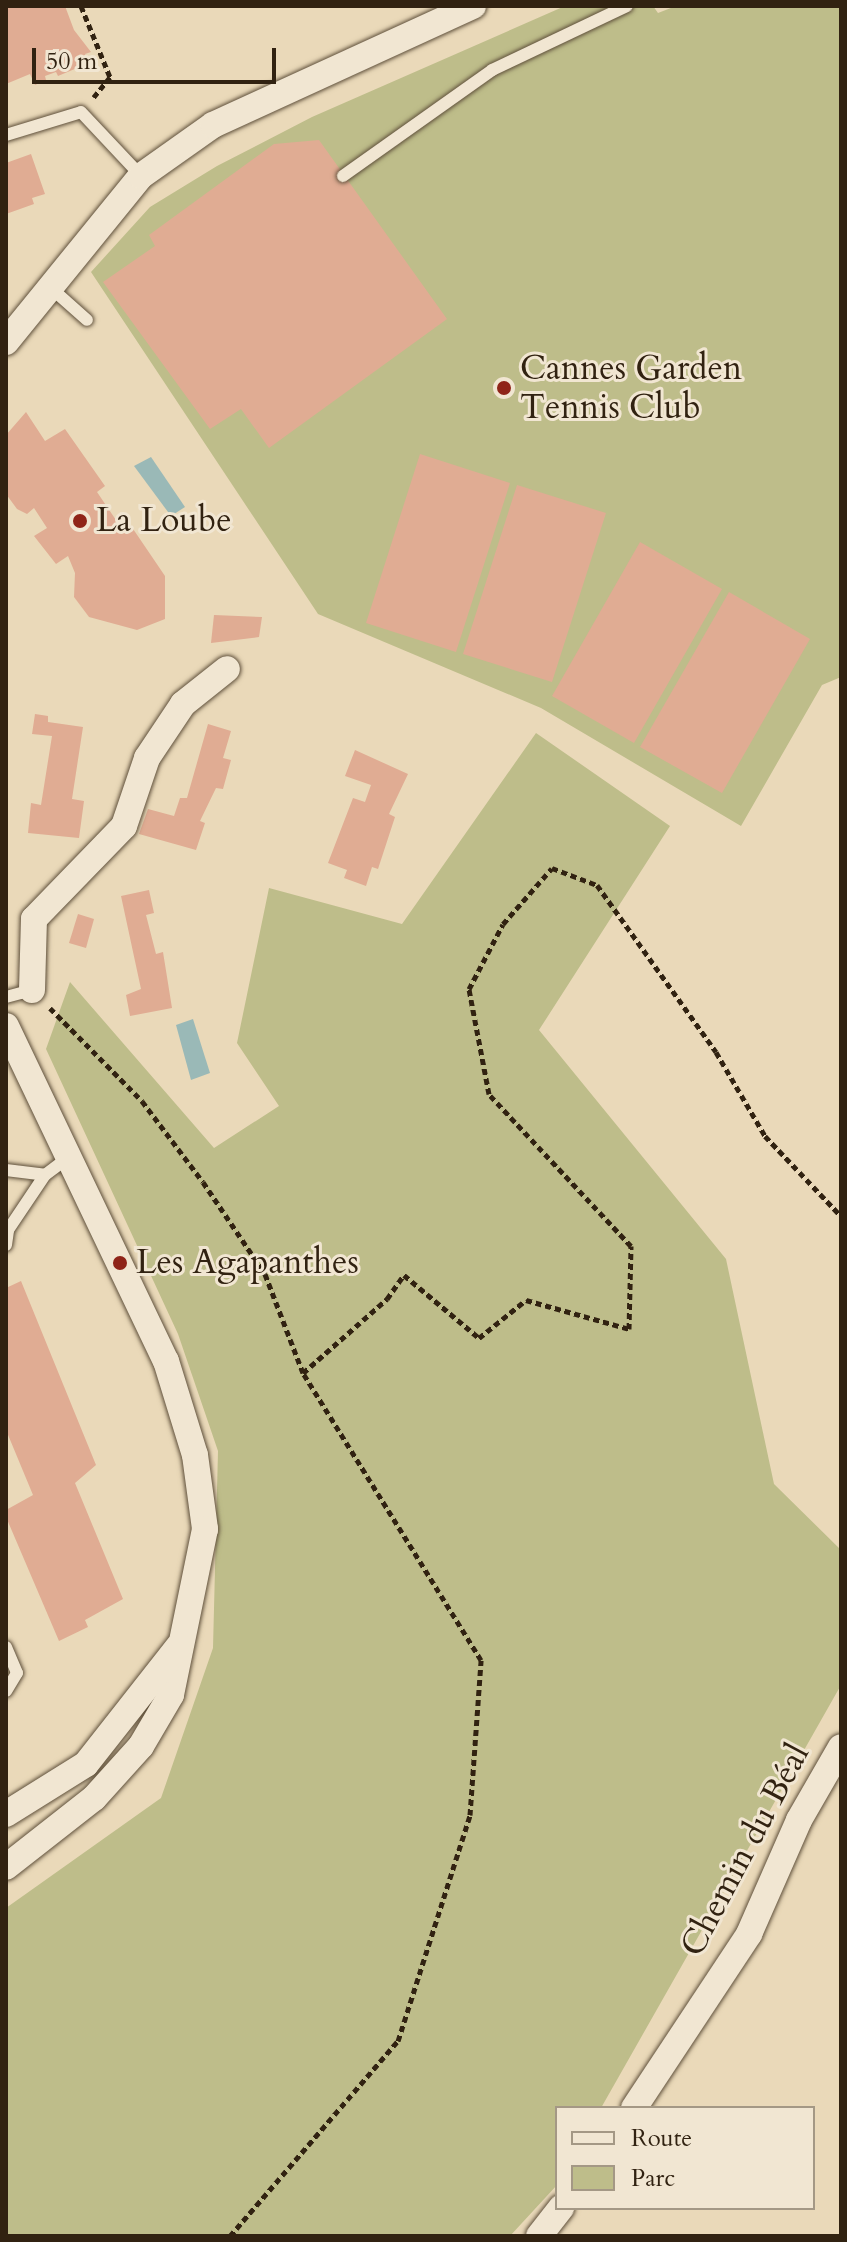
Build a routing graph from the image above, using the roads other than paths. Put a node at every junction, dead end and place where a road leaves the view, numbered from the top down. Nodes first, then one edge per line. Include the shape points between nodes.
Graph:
1 (473, 6) edge
2 (627, 6) edge
3 (6, 135) edge
4 (141, 176) junction
5 (343, 176) dead end
6 (51, 288) junction
7 (87, 320) dead end
8 (6, 342) edge
9 (227, 669) dead end
10 (32, 990) joint
11 (6, 997) edge
12 (6, 1026) edge
13 (71, 1156) junction
14 (6, 1170) edge
15 (45, 1175) junction
16 (6, 1245) edge
17 (188, 1633) junction
18 (6, 1647) edge
19 (6, 1691) edge
20 (841, 1747) edge
21 (6, 1814) edge
22 (6, 1867) edge
23 (635, 2106) edge
24 (559, 2210) edge
25 (539, 2236) edge

1 - 4 street via 213,125
2 - 5 lane via 492,70
3 - 4 lane via 81,112
4 - 6 street
6 - 7 lane
6 - 8 street
9 - 10 street via 183,704 147,758 124,826 34,919
10 - 11 lane
12 - 13 street
13 - 15 lane
13 - 17 street via 166,1361 195,1455 205,1529
14 - 15 lane
15 - 16 lane via 8,1230
17 - 21 street via 86,1764
17 - 22 street via 171,1695 141,1746 94,1798
18 - 19 lane via 17,1673
20 - 23 street, Chemin du Béal via 799,1820 749,1934
24 - 25 street

